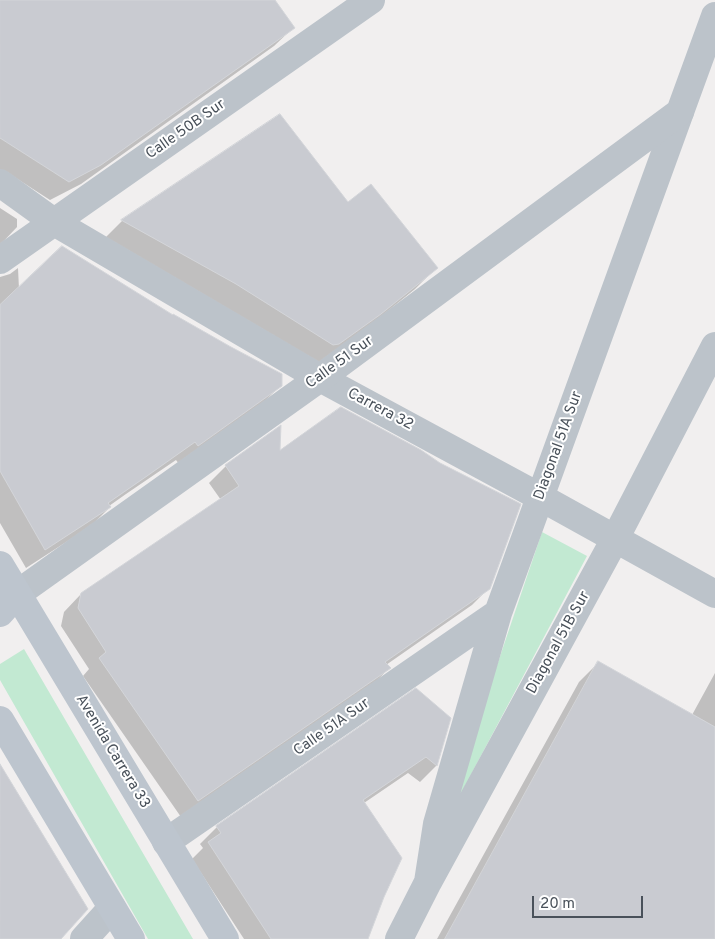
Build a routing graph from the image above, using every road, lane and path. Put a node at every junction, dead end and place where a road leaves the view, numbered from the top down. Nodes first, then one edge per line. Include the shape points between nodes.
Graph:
1 (371, 0) edge
2 (715, 16) edge
3 (680, 112) junction
4 (0, 183) edge
5 (54, 222) junction
6 (0, 260) edge
7 (715, 346) edge
8 (320, 378) junction
9 (540, 497) junction
10 (615, 539) junction
11 (0, 565) edge
12 (715, 594) edge
13 (9, 604) edge
14 (498, 613) junction
15 (0, 720) edge
16 (166, 842) junction
17 (428, 882) junction
18 (112, 908) junction
19 (84, 939) edge
20 (130, 939) edge
21 (225, 939) edge
22 (399, 939) edge

1 - 5 street, Calle 50B Sur
2 - 3 street, Diagonal 51A Sur
3 - 8 street, Calle 51 Sur
3 - 9 street, Diagonal 51A Sur
4 - 5 street, Carrera 32
5 - 6 street, Calle 50B Sur
5 - 8 street, Carrera 32
7 - 10 street, Diagonal 51B Sur
8 - 9 street, Carrera 32
8 - 13 street, Calle 51 Sur
9 - 10 street, Carrera 32
9 - 14 street, Diagonal 51A Sur
10 - 12 street, Carrera 32
10 - 17 street, Diagonal 51B Sur
11 - 13 main road, Avenida Carrera 33
13 - 16 main road, Avenida Carrera 33
14 - 16 street, Calle 51A Sur
14 - 17 street, Diagonal 51A Sur via 437,824
15 - 18 main road
16 - 21 main road, Avenida Carrera 33
17 - 22 street, Diagonal 51B Sur
18 - 19 street
18 - 20 main road

